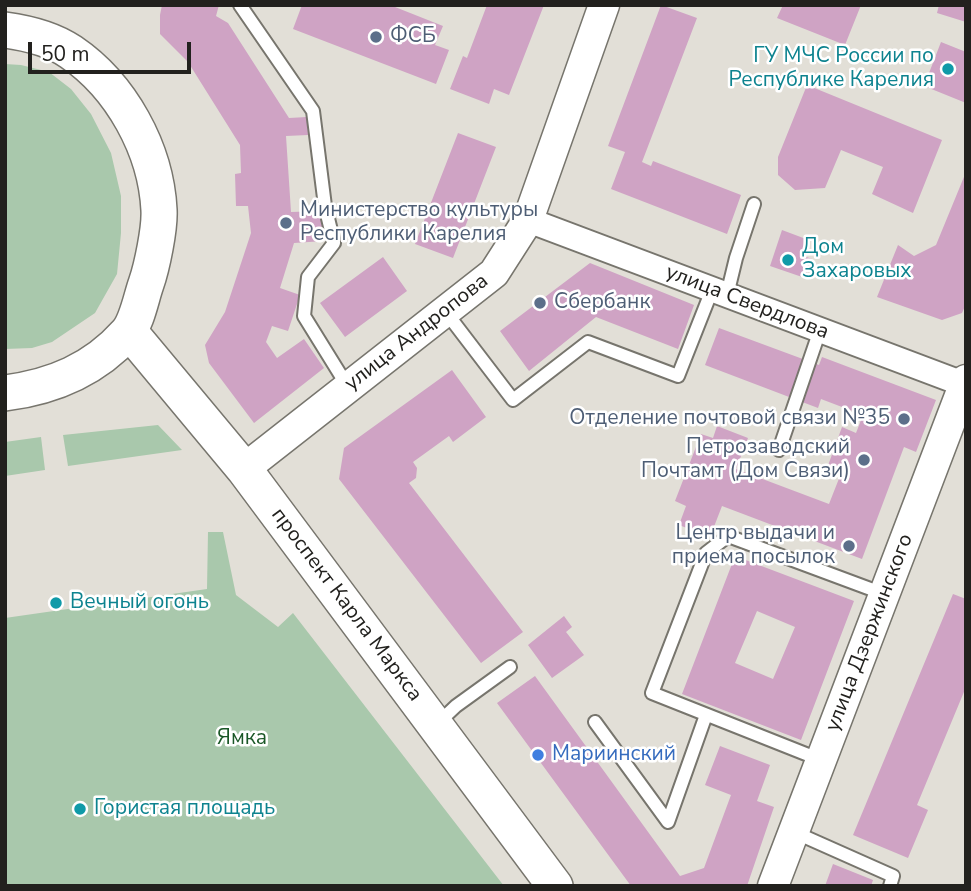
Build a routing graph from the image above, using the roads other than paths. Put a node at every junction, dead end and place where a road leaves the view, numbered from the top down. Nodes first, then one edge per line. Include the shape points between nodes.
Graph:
1 (10, 5) edge
2 (240, 5) edge
3 (604, 5) edge
4 (18, 32) edge
5 (754, 204) dead end
6 (528, 220) junction
7 (720, 292) junction
8 (445, 310) junction
9 (820, 330) junction
10 (129, 331) junction
11 (965, 383) edge
12 (348, 387) junction
13 (5, 393) edge
14 (779, 450) dead end
15 (244, 469) junction
16 (885, 595) junction
17 (510, 667) dead end
18 (706, 715) junction
19 (596, 722) dead end
20 (435, 726) junction
21 (821, 760) junction
22 (794, 832) junction
23 (555, 886) edge
24 (773, 886) edge
25 (890, 886) edge

1 - 4 main road
2 - 12 lane via 313,111 334,243 308,277 304,316
3 - 6 street, улица Андропова
4 - 10 main road via 70,51 104,81 148,151 159,211 150,272
5 - 7 lane
6 - 7 street, улица Свердлова
6 - 8 street, улица Андропова via 494,273
7 - 8 lane via 678,376 588,342 513,400
7 - 9 street, улица Свердлова
8 - 12 street, улица Андропова
9 - 11 street, улица Свердлова
9 - 14 lane
10 - 13 main road via 91,365 64,380
10 - 15 main road, проспект Карла Маркса
11 - 16 street, улица Дзержинского
12 - 15 street, улица Андропова
15 - 20 main road, проспект Карла Маркса
16 - 18 lane via 729,536 706,554 652,693
16 - 21 street, улица Дзержинского
17 - 20 lane
18 - 19 lane via 668,822
18 - 21 lane
20 - 23 main road, проспект Карла Маркса
21 - 22 street, улица Дзержинского
22 - 24 street, улица Дзержинского
22 - 25 lane via 893,876

